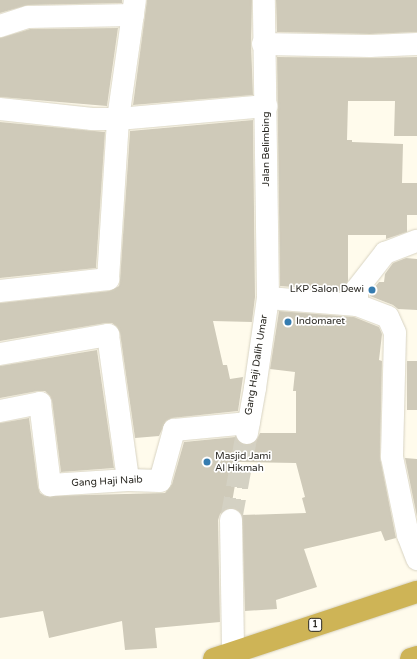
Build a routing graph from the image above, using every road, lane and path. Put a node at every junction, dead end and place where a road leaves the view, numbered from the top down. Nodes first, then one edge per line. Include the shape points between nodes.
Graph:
1 (264, 0) edge
2 (134, 7) edge
3 (0, 26) edge
4 (263, 44) junction
5 (417, 44) edge
6 (266, 106) junction
7 (0, 109) edge
8 (118, 119) junction
9 (417, 241) edge
10 (0, 291) edge
11 (268, 298) junction
12 (358, 305) junction
13 (0, 354) edge
14 (0, 411) edge
15 (248, 428) joint
16 (128, 480) junction
17 (231, 520) tunnel mouth
18 (417, 559) edge
19 (417, 592) edge
20 (224, 656) edge
21 (417, 657) edge
22 (411, 659) edge

1 - 4 street, Jalan Belimbing
2 - 3 street via 28,17
2 - 8 street
4 - 5 street
4 - 6 street, Jalan Belimbing
6 - 8 street
6 - 11 street, Jalan Belimbing
7 - 8 street via 92,119
8 - 10 street via 108,279
9 - 12 street via 385,253 357,289
11 - 12 street
11 - 15 street, Gang Haji Dalih Umar
12 - 18 street via 388,318 395,333 392,457 408,535
13 - 16 street via 108,336
14 - 16 street, Gang Haji Naib via 40,404 50,485
15 - 16 street, Gang Haji Naib via 174,430 160,481
17 - 20 street
19 - 20 highway, 1
21 - 22 highway

